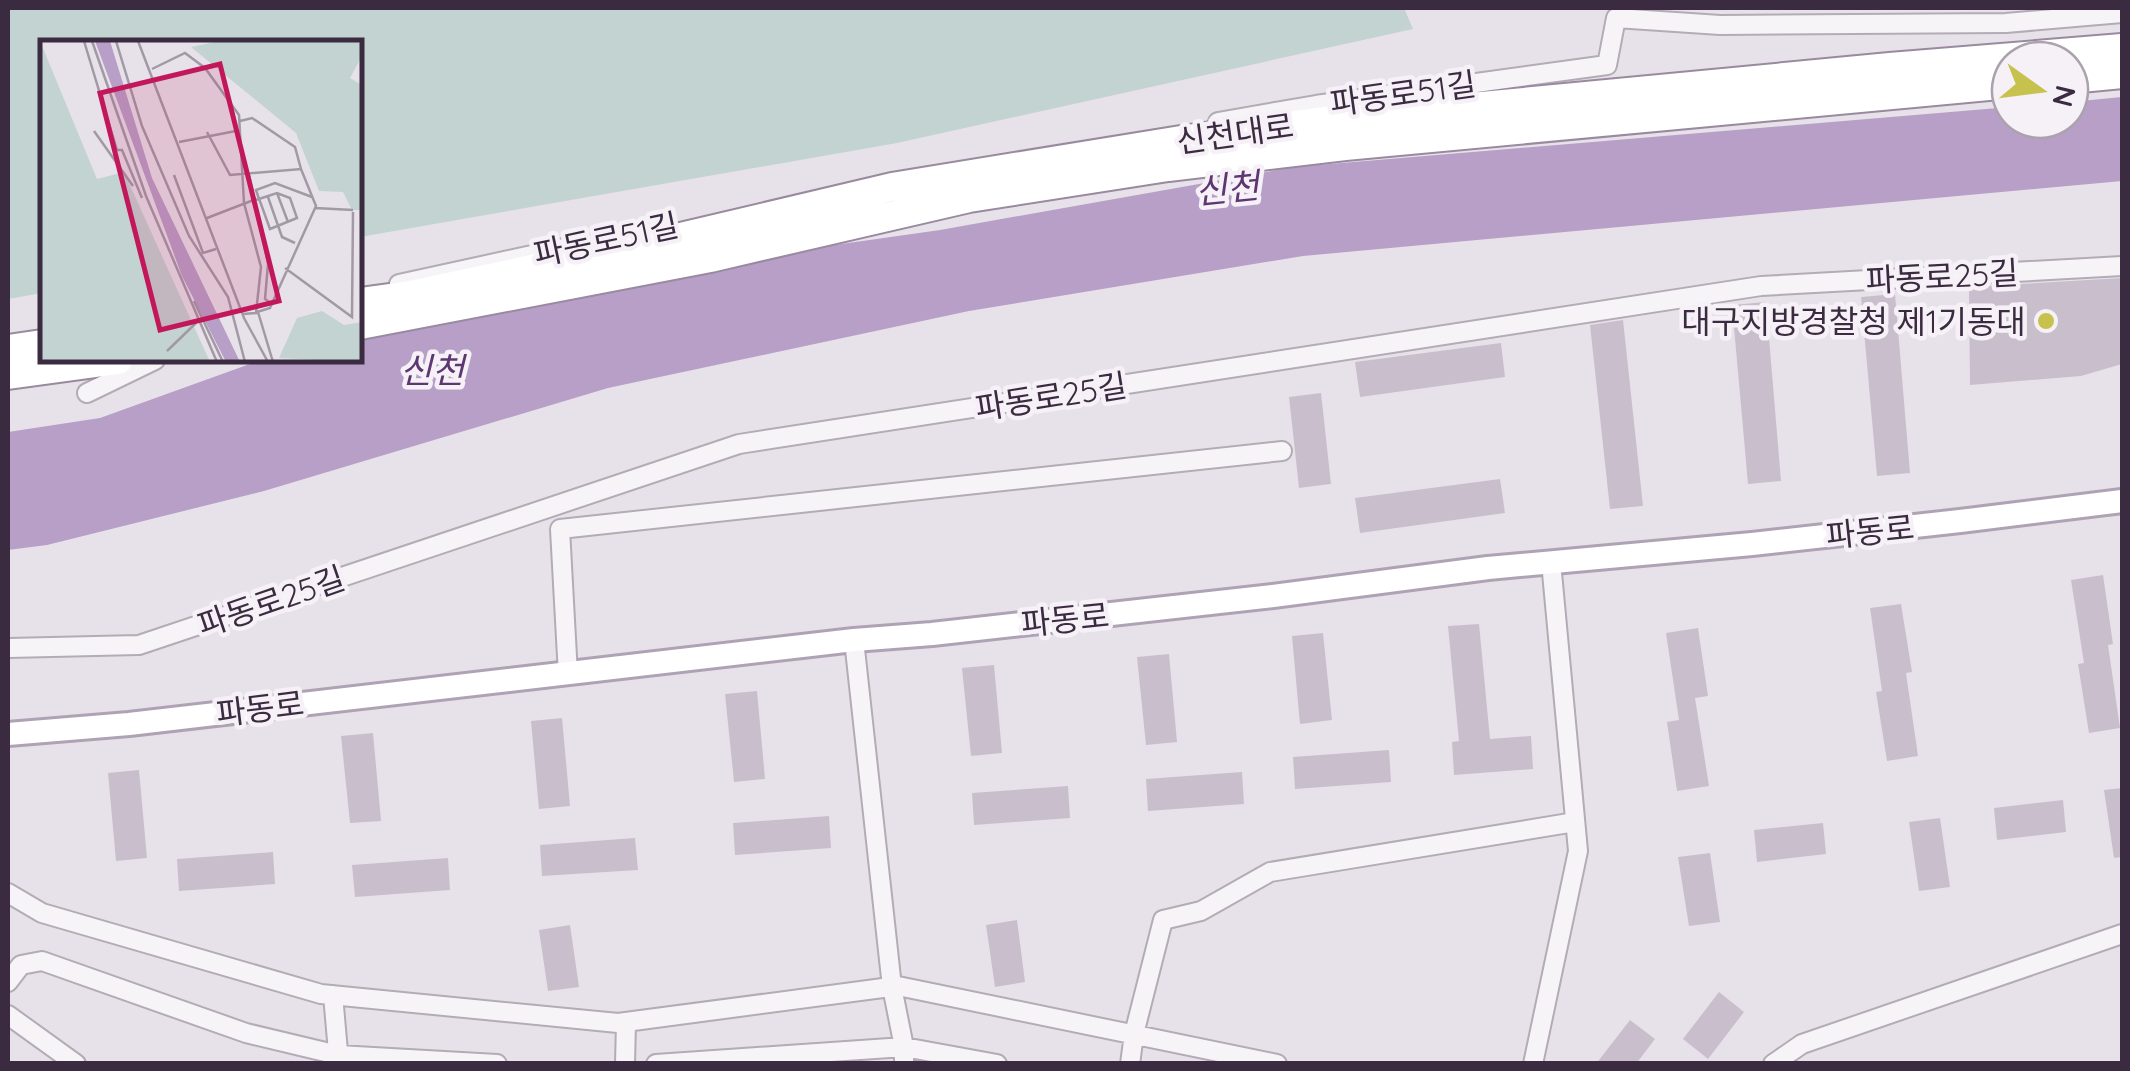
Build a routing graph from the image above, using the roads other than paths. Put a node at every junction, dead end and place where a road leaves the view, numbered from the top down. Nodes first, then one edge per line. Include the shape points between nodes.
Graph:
1 (2122, 13) edge
2 (2122, 48) edge
3 (2122, 74) edge
4 (2090, 77) edge
5 (1990, 86) edge
6 (2122, 266) edge
7 (362, 294) edge
8 (362, 302) edge
9 (362, 325) edge
10 (40, 344) edge
11 (8, 349) edge
12 (104, 362) edge
13 (151, 362) edge
14 (8, 376) edge
15 (87, 393) dead end
16 (1282, 451) dead end
17 (2122, 501) edge
18 (559, 504) junction
19 (560, 528) junction
20 (1551, 562) junction
21 (854, 640) junction
22 (8, 648) edge
23 (568, 675) junction
24 (8, 734) edge
25 (1575, 822) junction
26 (8, 892) edge
27 (2122, 934) edge
28 (8, 982) edge
29 (892, 987) junction
30 (333, 995) junction
31 (8, 1014) edge
32 (626, 1022) junction
33 (1134, 1034) junction
34 (904, 1055) edge
35 (852, 1057) edge
36 (339, 1059) edge
37 (76, 1064) edge
38 (497, 1064) edge
39 (625, 1064) edge
40 (656, 1064) edge
41 (998, 1064) edge
42 (1130, 1064) edge
43 (1277, 1064) edge
44 (1533, 1064) edge
45 (1773, 1064) edge

1 - 7 street, 파동로51길 via 2006,23 1720,26 1616,18 1607,65 1316,105 859,186
2 - 8 highway, 신천대로 via 1334,120 1181,140 892,187
3 - 4 highway
5 - 9 highway, 신천대로 via 1168,166 969,198 710,258
6 - 18 street, 파동로25길 via 1761,286 739,444
10 - 11 highway
12 - 14 highway
13 - 15 street
16 - 19 street
17 - 20 main road, 파동로
18 - 19 street
18 - 22 street, 파동로25길 via 139,645
19 - 23 street
20 - 21 main road, 파동로
20 - 25 street
21 - 23 main road, 파동로
21 - 29 street
23 - 24 main road, 파동로
25 - 33 street via 1270,872 1200,911 1163,920
25 - 44 street via 1578,851
26 - 30 street via 42,913
27 - 45 street via 1802,1044
28 - 36 street via 21,965 42,960
29 - 32 street
29 - 33 street
29 - 34 street
30 - 32 street
30 - 36 street
31 - 37 street
32 - 39 street
33 - 42 street
33 - 43 street
34 - 35 street
34 - 41 street
35 - 40 street
36 - 38 street

